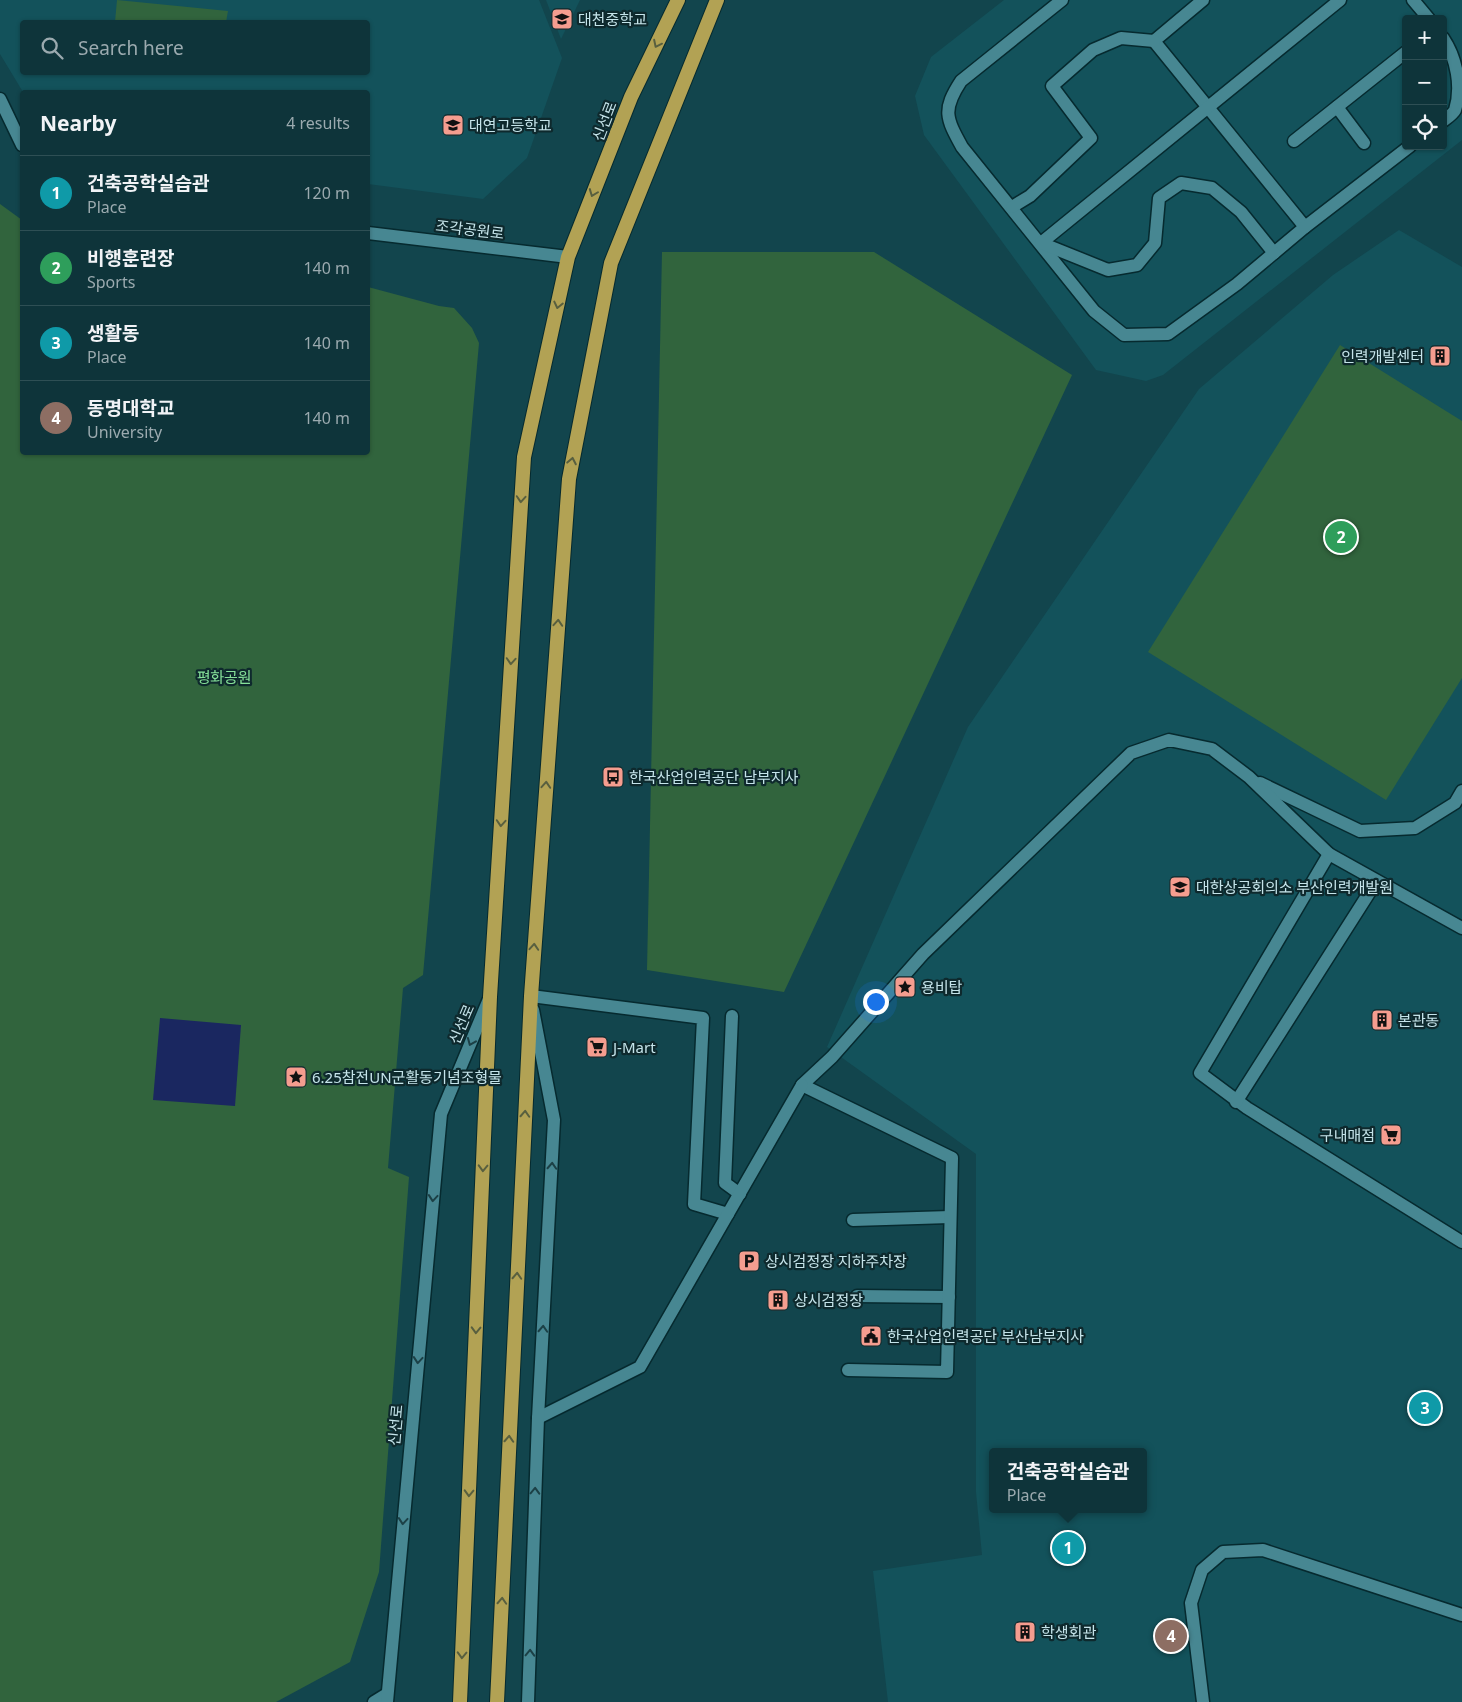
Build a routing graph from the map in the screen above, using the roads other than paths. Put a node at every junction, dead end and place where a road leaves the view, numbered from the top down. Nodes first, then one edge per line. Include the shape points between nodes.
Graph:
1 (678, 0) edge
2 (717, 0) edge
3 (1062, 0) edge
4 (1203, 0) edge
5 (1340, 0) edge
6 (1414, 0) edge
7 (1426, 15) edge
8 (1154, 41) junction
9 (1447, 44) edge
10 (1402, 55) edge
11 (0, 99) edge
12 (1207, 106) junction
13 (1337, 107) junction
14 (1447, 118) edge
15 (1294, 141) dead end
16 (20, 142) edge
17 (1364, 143) dead end
18 (1405, 150) edge
19 (1012, 207) junction
20 (1305, 227) junction
21 (370, 233) edge
22 (1041, 243) junction
23 (1274, 253) junction
24 (568, 257) junction
25 (1249, 777) junction
26 (1462, 791) edge
27 (1329, 854) junction
28 (1376, 882) junction
29 (1462, 928) edge
30 (531, 996) junction
31 (490, 997) junction
32 (732, 1016) dead end
33 (802, 1085) junction
34 (1236, 1102) junction
35 (740, 1194) junction
36 (728, 1214) junction
37 (950, 1217) junction
38 (853, 1220) dead end
39 (1462, 1242) edge
40 (858, 1296) dead end
41 (948, 1297) junction
42 (848, 1370) dead end
43 (538, 1418) junction
44 (1462, 1614) edge
45 (387, 1698) edge
46 (374, 1702) edge
47 (460, 1702) edge
48 (497, 1702) edge
49 (528, 1702) edge
50 (1203, 1702) edge

1 -> 24 highway, 신선로 via 631,97
30 -> 2 highway via 568,479 611,263
3 - 19 main road via 961,81 950,98 948,122 962,147
4 - 8 main road
5 - 12 main road
6 - 7 main road
8 - 12 main road
8 - 19 main road via 1120,38 1093,50 1052,86 1091,138 1030,196
9 - 14 main road via 1461,84 1455,112
10 - 13 main road
11 - 16 main road
12 - 20 main road
12 - 22 main road
13 - 15 main road
13 - 17 main road
18 - 20 main road
19 - 22 main road
20 - 23 main road
21 - 24 main road, 조각공원로
22 - 23 main road via 1094,311 1124,335 1168,334
22 - 23 main road via 1108,270 1137,265 1155,243 1159,198 1180,183 1212,188 1240,212
24 -> 31 highway, 신선로 via 524,457
25 - 26 main road via 1360,831 1415,828 1455,803
25 - 27 main road
25 - 33 main road via 1212,748 1170,740 1131,753 923,954 832,1057
27 - 28 main road
27 - 34 main road via 1200,1073
28 - 29 main road
28 - 34 main road
30 - 36 main road via 703,1018 694,1204
43 -> 30 main road via 554,1120
48 -> 30 highway
31 -> 45 main road, 신선로 via 441,1114
31 -> 47 highway, 신선로
32 - 35 main road via 725,1184
33 - 35 main road
33 - 37 main road via 952,1158
34 - 39 main road
35 - 36 main road
36 - 43 main road via 640,1367
37 - 38 main road
37 - 41 main road
40 - 41 main road
41 - 42 main road via 947,1372
49 -> 43 main road
44 - 50 main road via 1263,1550 1223,1552 1202,1570 1191,1603
45 - 46 main road

